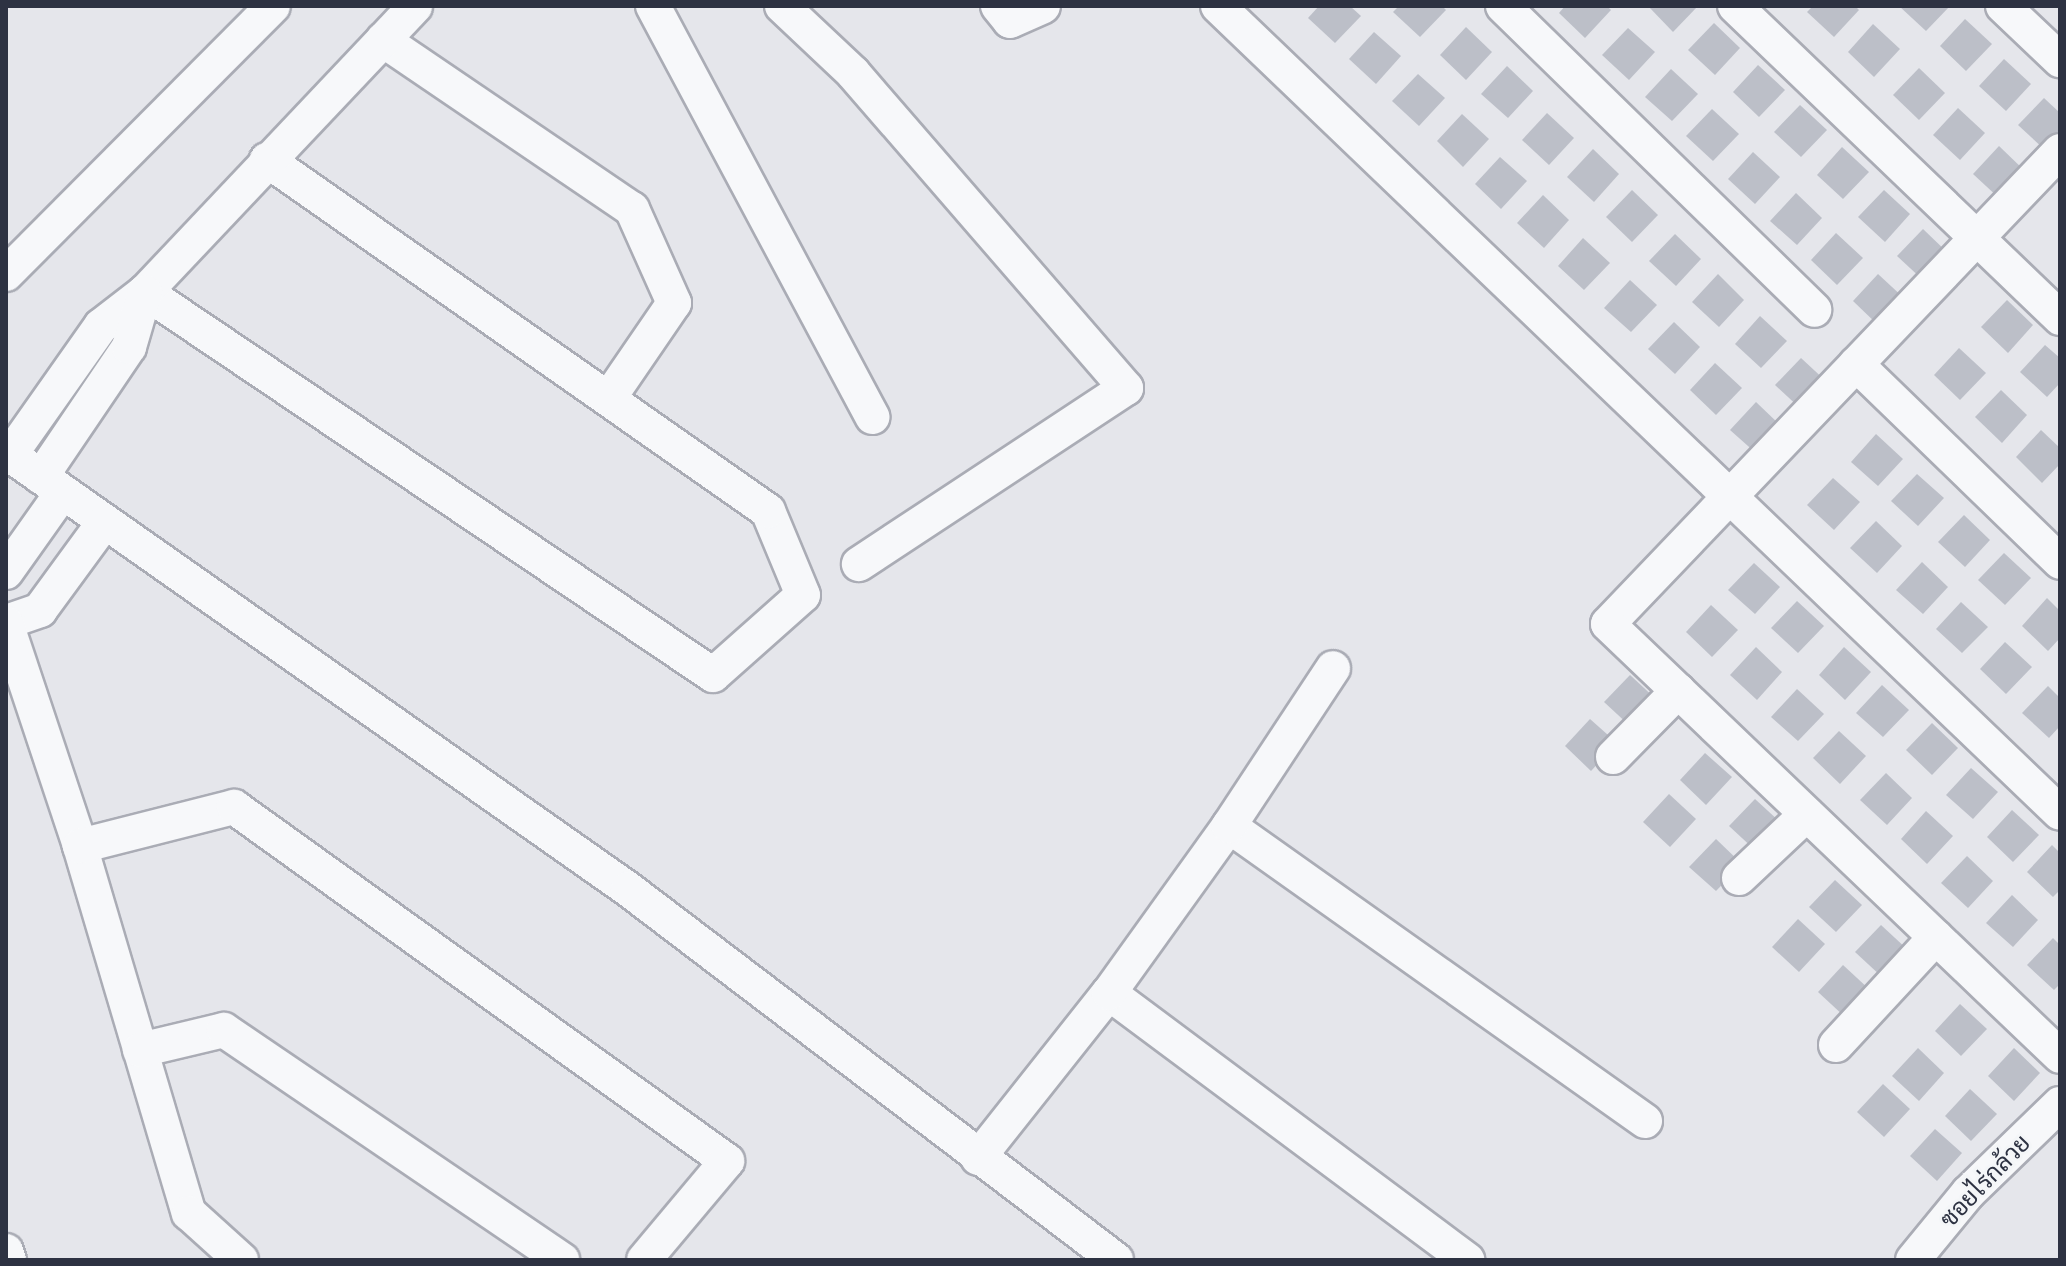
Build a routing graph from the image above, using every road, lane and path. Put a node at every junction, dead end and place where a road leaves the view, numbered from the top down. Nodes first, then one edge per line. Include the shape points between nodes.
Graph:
1 (273, 6) edge
2 (415, 6) edge
3 (653, 6) edge
4 (782, 6) edge
5 (998, 6) edge
6 (1043, 6) edge
7 (1218, 6) edge
8 (1503, 6) edge
9 (1735, 6) edge
10 (2003, 6) edge
11 (383, 40) junction
12 (2060, 60) edge
13 (2060, 151) edge
14 (267, 160) junction
15 (1977, 238) junction
16 (6, 274) edge
17 (145, 292) junction
18 (1814, 310) dead end
19 (2060, 318) edge
20 (1856, 364) junction
21 (609, 398) junction
22 (872, 417) dead end
23 (8, 454) edge
24 (51, 485) junction
25 (1729, 497) junction
26 (103, 524) junction
27 (2060, 562) edge
28 (859, 564) dead end
29 (6, 572) edge
30 (6, 623) edge
31 (1333, 668) dead end
32 (1678, 691) junction
33 (1613, 757) dead end
34 (2060, 813) edge
35 (1807, 814) junction
36 (1229, 826) junction
37 (80, 846) junction
38 (1739, 878) dead end
39 (1936, 937) junction
40 (1109, 993) junction
41 (1836, 1045) dead end
42 (140, 1050) junction
43 (2060, 1056) edge
44 (2060, 1104) edge
45 (1645, 1121) dead end
46 (978, 1158) junction
47 (6, 1251) edge
48 (9, 1260) edge
49 (241, 1260) edge
50 (562, 1260) edge
51 (644, 1260) edge
52 (1116, 1260) edge
53 (1467, 1260) edge
54 (1913, 1260) edge

1 - 16 street
2 - 11 street
3 - 22 street
4 - 28 street via 853,73 1126,388
5 - 6 street via 1010,21
7 - 25 street
8 - 18 street
9 - 15 street
10 - 12 street
11 - 14 street
11 - 21 street via 632,209 674,303
13 - 15 street
14 - 17 street
14 - 21 street
15 - 19 street
15 - 20 street
17 - 21 street via 713,675 803,595 768,511
17 - 23 street via 101,326
17 - 24 street via 129,347
20 - 25 street
20 - 27 street
23 - 24 street
24 - 26 street
24 - 29 street
25 - 32 street via 1608,624
25 - 34 street
26 - 30 street via 40,610
26 - 46 street via 628,889
30 - 37 street
31 - 36 street
32 - 33 street
32 - 35 street
35 - 38 street
35 - 39 street
36 - 40 street
36 - 45 street
37 - 42 street
37 - 51 street via 234,807 727,1161
39 - 41 street
39 - 43 street
40 - 46 street
40 - 53 street
42 - 49 street via 189,1213
42 - 50 street via 224,1030
44 - 54 street, ซอยไร่กล้วย via 1968,1193
46 - 52 street
47 - 48 street

